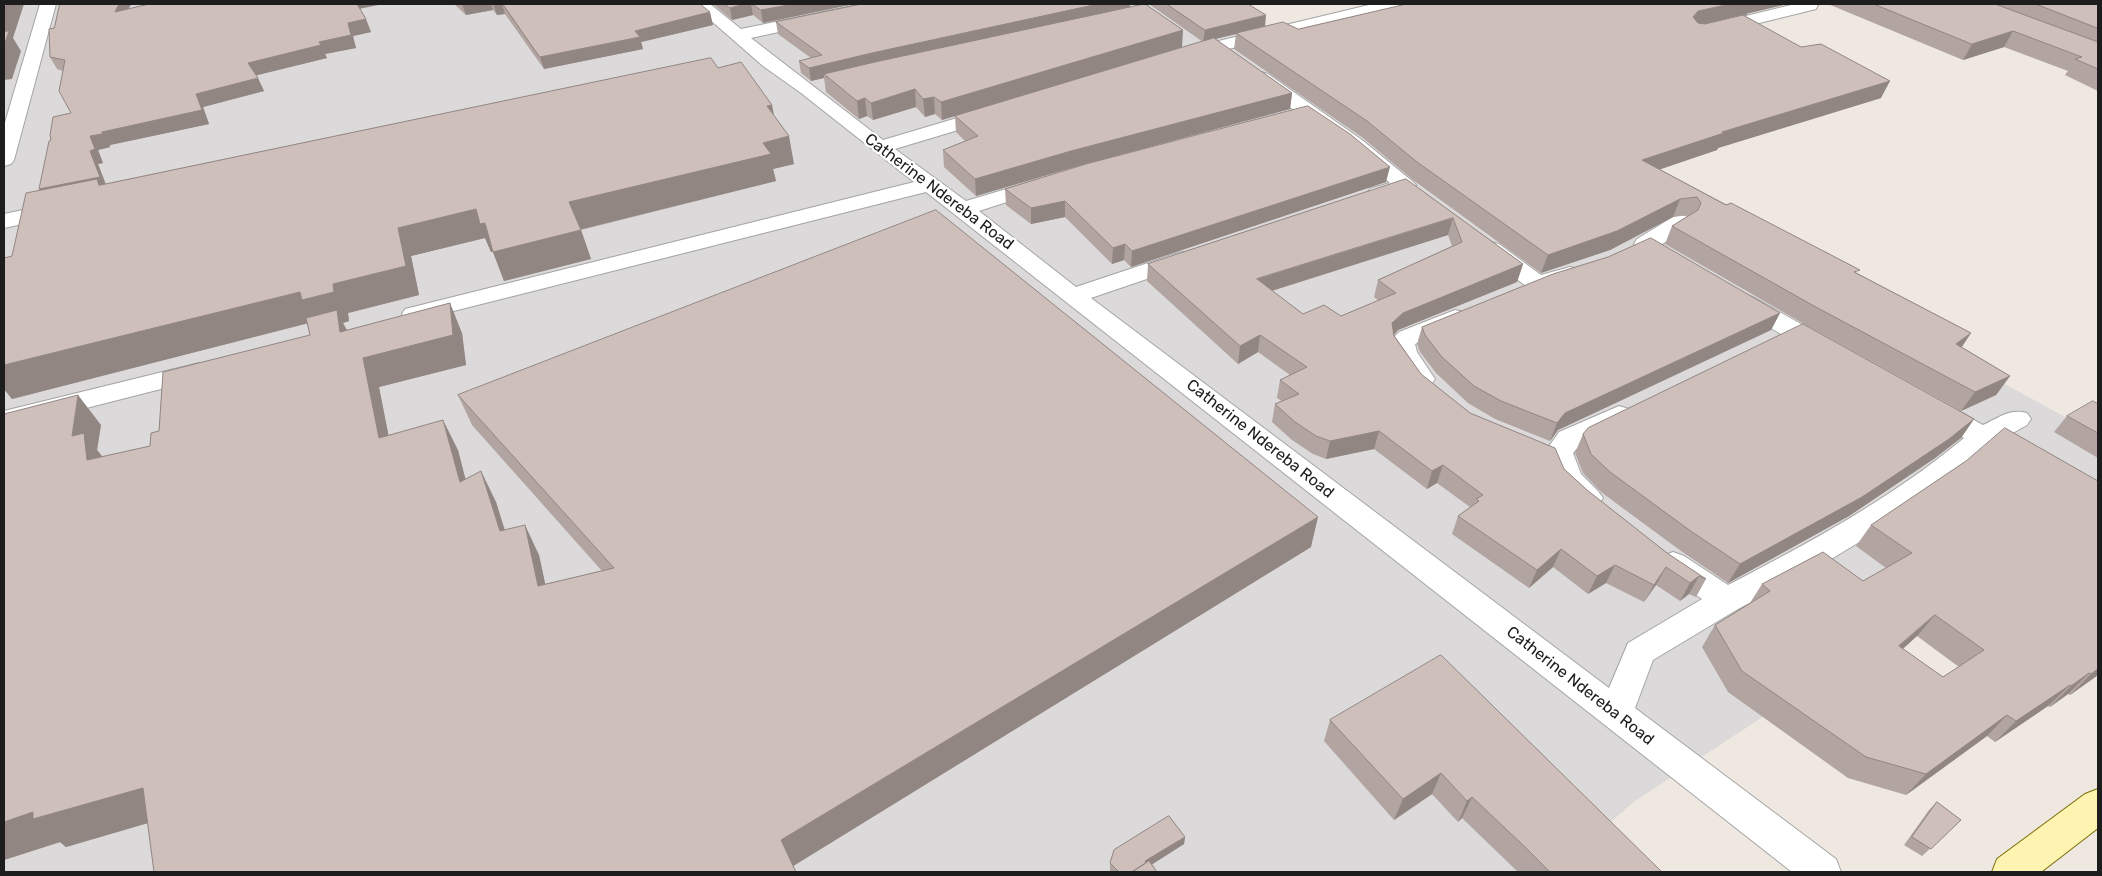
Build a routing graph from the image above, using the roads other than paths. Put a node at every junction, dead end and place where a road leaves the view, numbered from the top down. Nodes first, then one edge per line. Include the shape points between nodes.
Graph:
1 (48, 4) edge
2 (700, 4) edge
3 (885, 4) edge
4 (1392, 4) edge
5 (1810, 5) edge
6 (1360, 7) edge
7 (1698, 33) edge
8 (738, 35) junction
9 (1200, 46) junction
10 (1171, 59) edge
11 (1011, 107) edge
12 (1309, 112) junction
13 (1282, 120) edge
14 (880, 147) junction
15 (4, 160) edge
16 (1060, 179) edge
17 (928, 185) junction
18 (1359, 200) edge
19 (72, 207) edge
20 (963, 209) junction
21 (4, 221) edge
22 (1681, 222) edge
23 (1476, 237) edge
24 (1202, 253) edge
25 (1670, 259) edge
26 (1593, 267) edge
27 (1538, 284) junction
28 (1728, 293) edge
29 (1512, 294) edge
30 (1073, 296) junction
31 (1477, 308) edge
32 (394, 319) edge
33 (1794, 332) junction
34 (1767, 344) edge
35 (1846, 360) edge
36 (221, 365) edge
37 (1440, 396) edge
38 (1914, 399) edge
39 (1641, 405) edge
40 (2017, 419) dead end
41 (4, 420) edge
42 (1983, 437) junction
43 (1535, 447) edge
44 (1561, 458) junction
45 (1606, 512) edge
46 (1653, 549) edge
47 (1727, 600) junction
48 (1616, 714) junction
49 (2098, 806) edge
50 (1822, 872) edge
51 (2011, 872) edge

1 - 15 street
2 - 8 street, Catherine Ndereba Road
3 - 8 street
4 - 6 street
5 - 7 street
6 - 9 street
8 - 14 street, Catherine Ndereba Road via 759,64 818,87
9 - 10 street
9 - 12 street via 1243,65
11 - 14 street
12 - 13 street
12 - 18 street via 1413,191
14 - 17 street, Catherine Ndereba Road
16 - 20 street
17 - 20 street, Catherine Ndereba Road
17 - 32 street
19 - 21 street
20 - 30 street, Catherine Ndereba Road
22 - 25 street via 1637,248
23 - 27 street
24 - 30 street
26 - 27 street
27 - 29 street
28 - 33 street
30 - 48 street, Catherine Ndereba Road
31 - 37 street via 1402,342 1408,360 1426,385
33 - 34 street
33 - 35 street
36 - 41 street
38 - 42 street
39 - 44 street via 1569,439 1559,452
40 - 42 street
42 - 47 street via 1939,474 1850,533
43 - 44 street
44 - 45 street via 1568,479
46 - 47 street
47 - 48 street via 1640,652
48 - 50 street, Catherine Ndereba Road
49 - 51 main road

